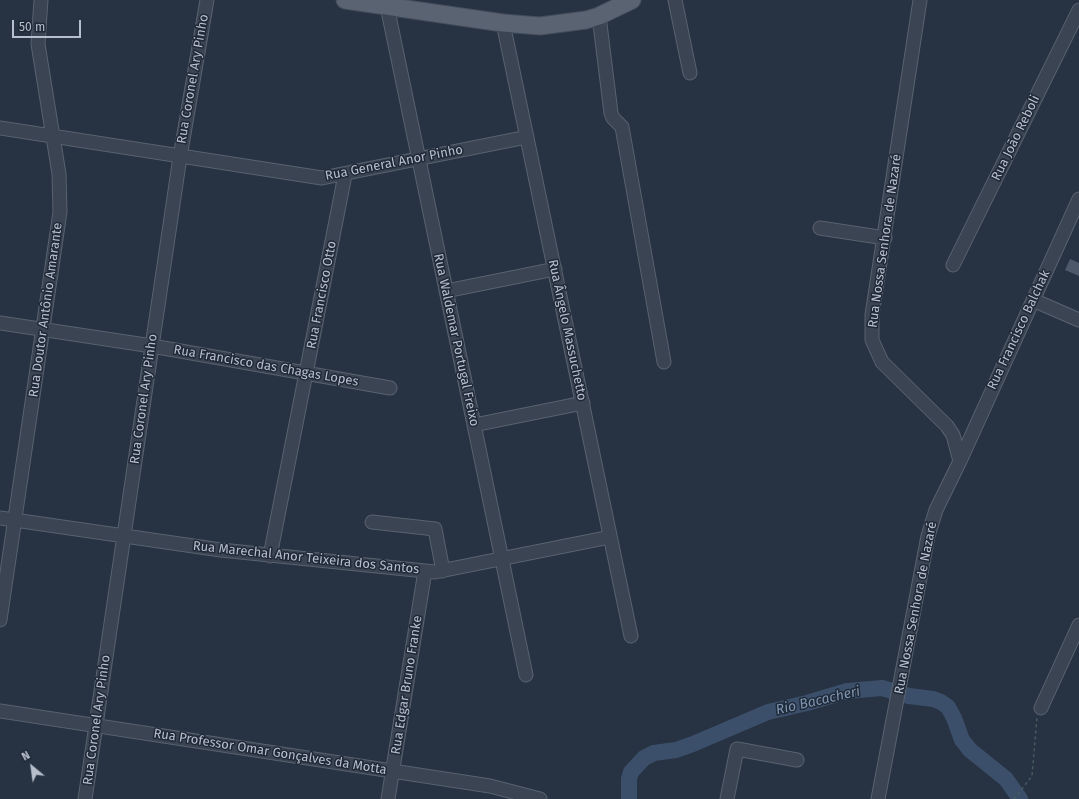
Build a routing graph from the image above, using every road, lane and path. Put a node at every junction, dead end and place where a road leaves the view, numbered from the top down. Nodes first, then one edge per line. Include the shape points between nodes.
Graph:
1 (41, 0) edge
2 (207, 0) edge
3 (345, 0) edge
4 (632, 0) edge
5 (675, 0) edge
6 (920, 0) edge
7 (387, 6) junction
8 (1079, 10) edge
9 (598, 16) junction
10 (503, 23) junction
11 (690, 73) dead end
12 (0, 128) edge
13 (53, 137) junction
14 (527, 137) junction
15 (180, 157) junction
16 (419, 159) junction
17 (345, 175) junction
18 (1079, 199) edge
19 (820, 228) dead end
20 (885, 238) junction
21 (953, 265) dead end
22 (554, 269) junction
23 (446, 292) junction
24 (1033, 300) junction
25 (1079, 320) edge
26 (0, 323) edge
27 (44, 330) junction
28 (152, 346) junction
29 (664, 362) dead end
30 (306, 372) junction
31 (390, 388) dead end
32 (582, 403) junction
33 (474, 425) junction
34 (960, 461) junction
35 (0, 518) edge
36 (15, 520) junction
37 (372, 522) dead end
38 (124, 536) junction
39 (610, 537) junction
40 (270, 556) junction
41 (502, 559) junction
42 (425, 571) junction
43 (443, 571) junction
44 (0, 620) edge
45 (1079, 625) edge
46 (631, 636) dead end
47 (526, 675) dead end
48 (1040, 708) joint
49 (0, 711) edge
50 (96, 726) junction
51 (797, 760) dead end
52 (393, 771) junction
53 (85, 799) edge
54 (388, 799) edge
55 (540, 799) edge
56 (727, 799) edge
57 (878, 799) edge
58 (1014, 799) edge

1 - 13 street, Rua Doutor Antônio Amarante via 38,44
2 - 15 street, Rua Coronel Ary Pinho
3 - 7 main road
4 - 9 main road
5 - 11 street
6 - 20 street, Rua Nossa Senhora de Nazaré
7 - 10 main road
7 - 16 street, Rua Waldemar Portugal Freixo
8 - 21 street, Rua João Reboli
9 - 10 main road via 556,25
9 - 29 street via 611,113 612,118 622,127
10 - 14 street, Rua Ângelo Massuchetto
12 - 13 street, Rua General Anor Pinho
13 - 15 street, Rua General Anor Pinho
13 - 27 street, Rua Doutor Antônio Amarante via 59,174 60,212
14 - 16 street, Rua General Anor Pinho
14 - 22 street, Rua Ângelo Massuchetto
15 - 17 street, Rua General Anor Pinho via 312,178
15 - 28 street, Rua Coronel Ary Pinho
16 - 17 street, Rua General Anor Pinho
16 - 23 street, Rua Waldemar Portugal Freixo
17 - 30 street, Rua Francisco Otto
18 - 24 street, Rua Francisco Balchak
19 - 20 street
20 - 34 street, Rua Nossa Senhora de Nazaré via 872,315 872,340 882,362 948,426
22 - 23 street
22 - 32 street, Rua Ângelo Massuchetto
23 - 33 street, Rua Waldemar Portugal Freixo
24 - 25 street
24 - 34 street, Rua Francisco Balchak
26 - 27 street, Rua Francisco das Chagas Lopes
27 - 28 street, Rua Francisco das Chagas Lopes
27 - 36 street, Rua Doutor Antônio Amarante
28 - 30 street, Rua Francisco das Chagas Lopes
28 - 38 street, Rua Coronel Ary Pinho
30 - 31 street, Rua Francisco das Chagas Lopes
30 - 40 street, Rua Francisco Otto
32 - 33 street
32 - 39 street, Rua Ângelo Massuchetto
33 - 41 street, Rua Waldemar Portugal Freixo
34 - 57 street, Rua Nossa Senhora de Nazaré via 936,510 928,536
35 - 36 street, Rua Marechal Anor Teixeira dos Santos
36 - 38 street, Rua Marechal Anor Teixeira dos Santos
36 - 44 street, Rua Doutor Antônio Amarante
37 - 43 street via 435,530
38 - 40 street, Rua Marechal Anor Teixeira dos Santos
38 - 50 street, Rua Coronel Ary Pinho
39 - 41 street, Rua Marechal Anor Teixeira dos Santos
39 - 46 street, Rua Ângelo Massuchetto
40 - 42 street, Rua Marechal Anor Teixeira dos Santos
41 - 43 street, Rua Marechal Anor Teixeira dos Santos
41 - 47 street, Rua Waldemar Portugal Freixo
42 - 43 street, Rua Marechal Anor Teixeira dos Santos
42 - 52 street, Rua Edgar Bruno Franke
45 - 48 street
48 - 58 path via 1036,721 1032,776
49 - 50 street, Rua Professor Omar Gonçalves da Motta
50 - 52 street, Rua Professor Omar Gonçalves da Motta
50 - 53 street, Rua Coronel Ary Pinho
51 - 56 street via 737,749
52 - 54 street, Rua Edgar Bruno Franke
52 - 55 street, Rua Professor Omar Gonçalves da Motta via 490,786

